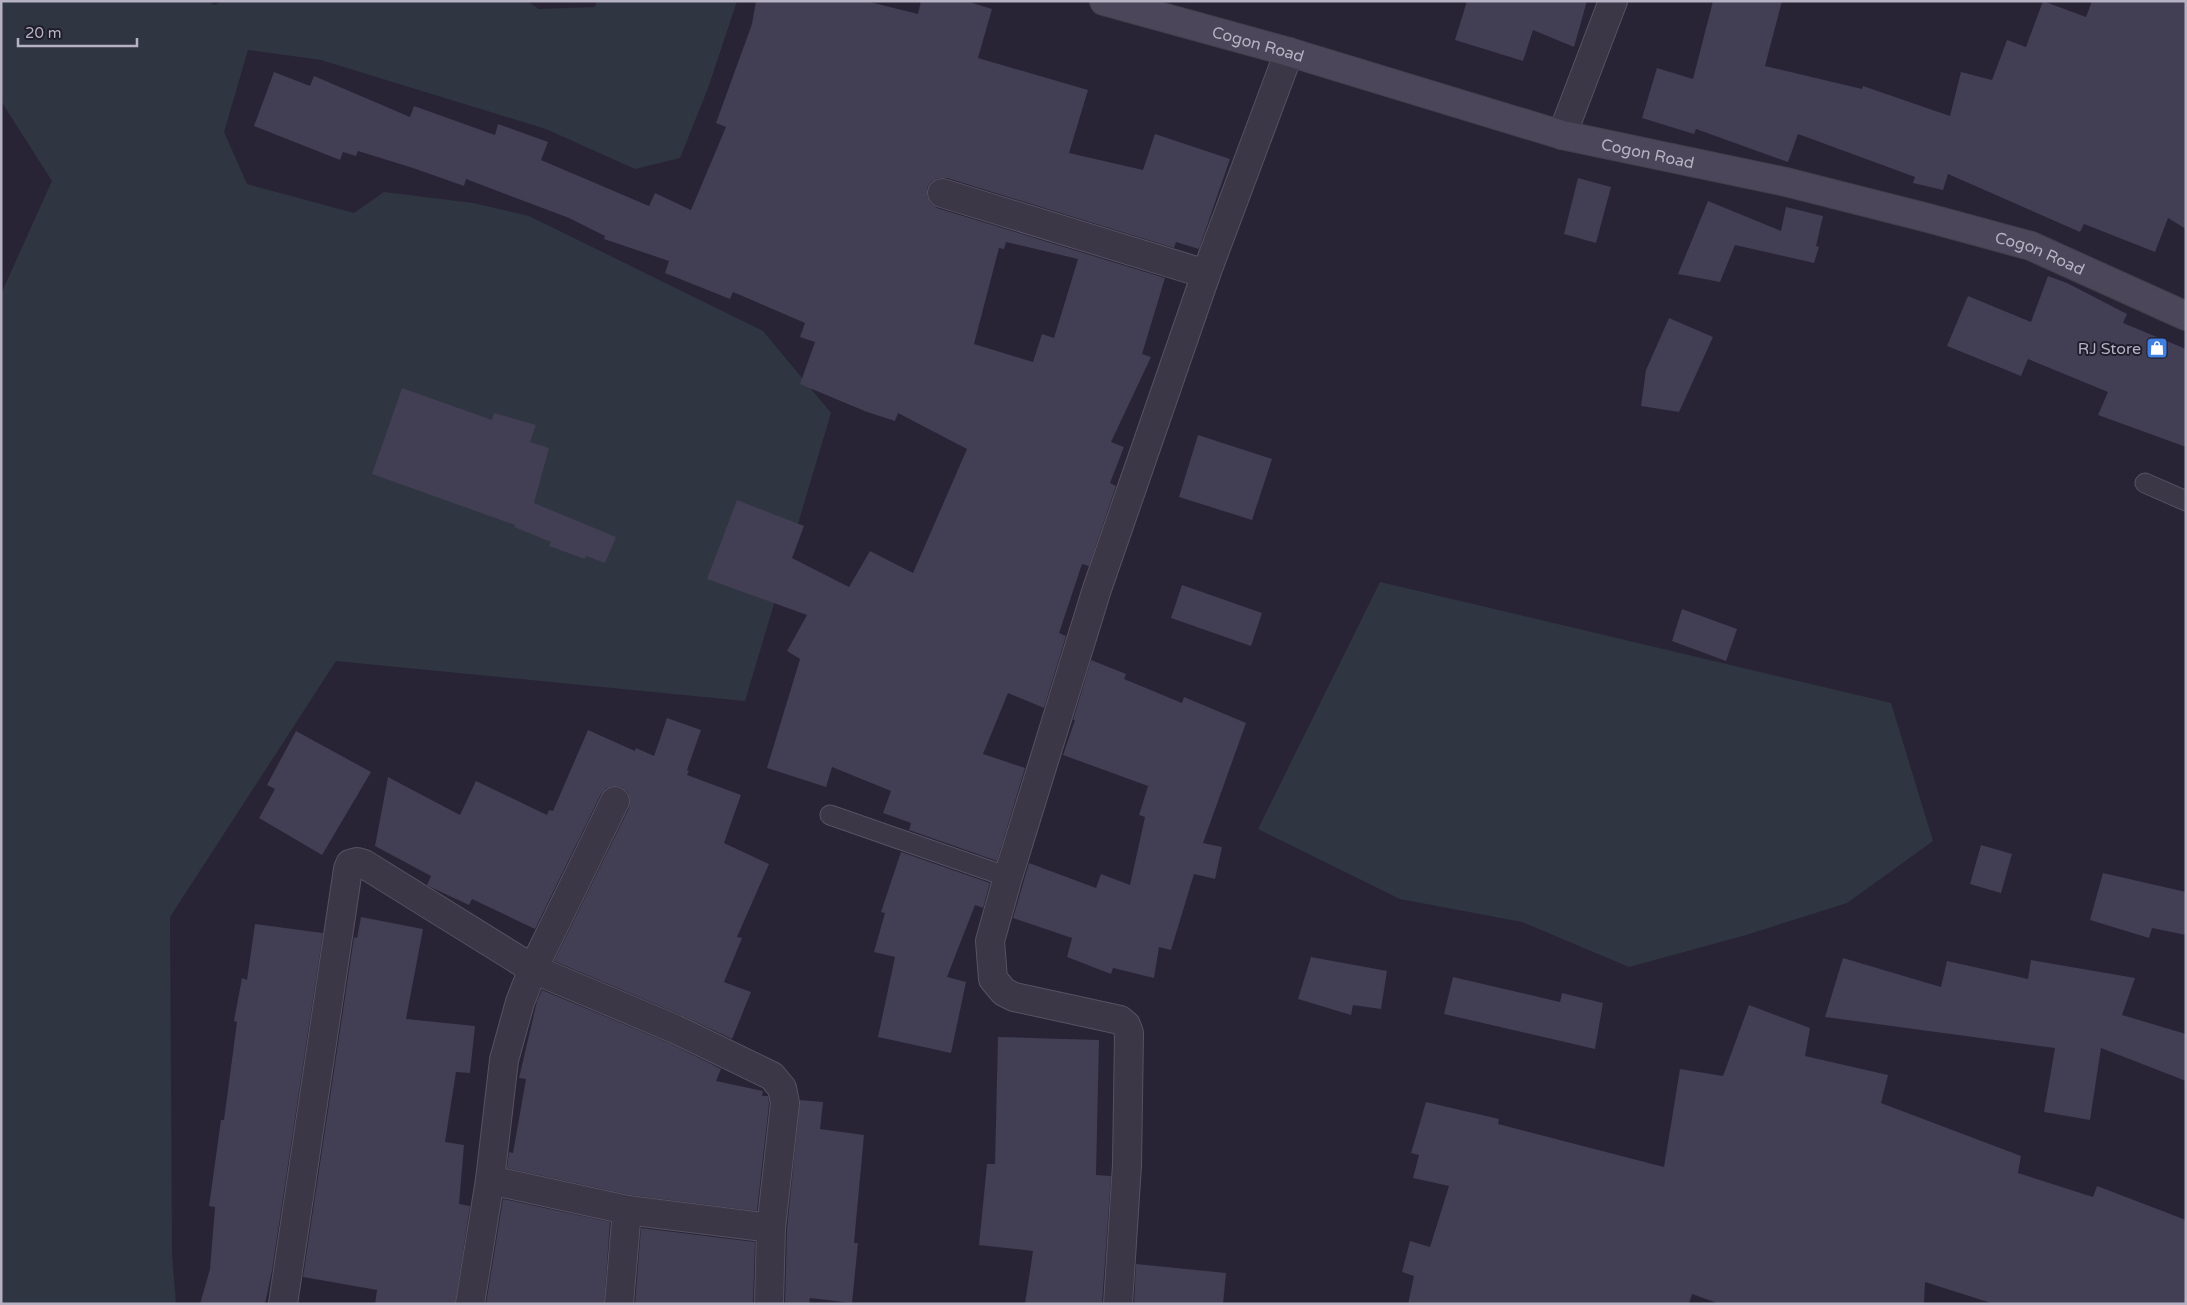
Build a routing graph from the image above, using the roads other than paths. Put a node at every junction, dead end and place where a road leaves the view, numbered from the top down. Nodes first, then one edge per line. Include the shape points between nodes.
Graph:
1 (1104, 1) edge
2 (1613, 1) edge
3 (1289, 52) junction
4 (1562, 135) junction
5 (942, 192) dead end
6 (1206, 274) junction
7 (2186, 316) edge
8 (2145, 483) dead end
9 (2186, 501) edge
10 (615, 801) dead end
11 (830, 815) dead end
12 (1008, 876) junction
13 (533, 969) junction
14 (490, 1180) junction
15 (627, 1210) junction
16 (771, 1228) junction
17 (283, 1304) edge
18 (470, 1304) edge
19 (619, 1304) edge
20 (769, 1304) edge
21 (1118, 1304) edge

1 - 3 street, Cogon Road
2 - 4 street
3 - 4 street, Cogon Road
3 - 6 street
4 - 7 street, Cogon Road via 1786,182 2031,246
5 - 6 street
6 - 12 street via 1097,589
8 - 9 lane
10 - 13 street
11 - 12 lane
12 - 21 street via 990,941 994,979 1004,992 1014,997 1120,1020 1129,1034 1127,1165
13 - 14 street via 504,1060
13 - 16 street via 675,1029 772,1076 782,1088 785,1103
13 - 17 street via 364,864 350,864
14 - 15 street
14 - 18 street
15 - 16 street
15 - 19 street
16 - 20 street

